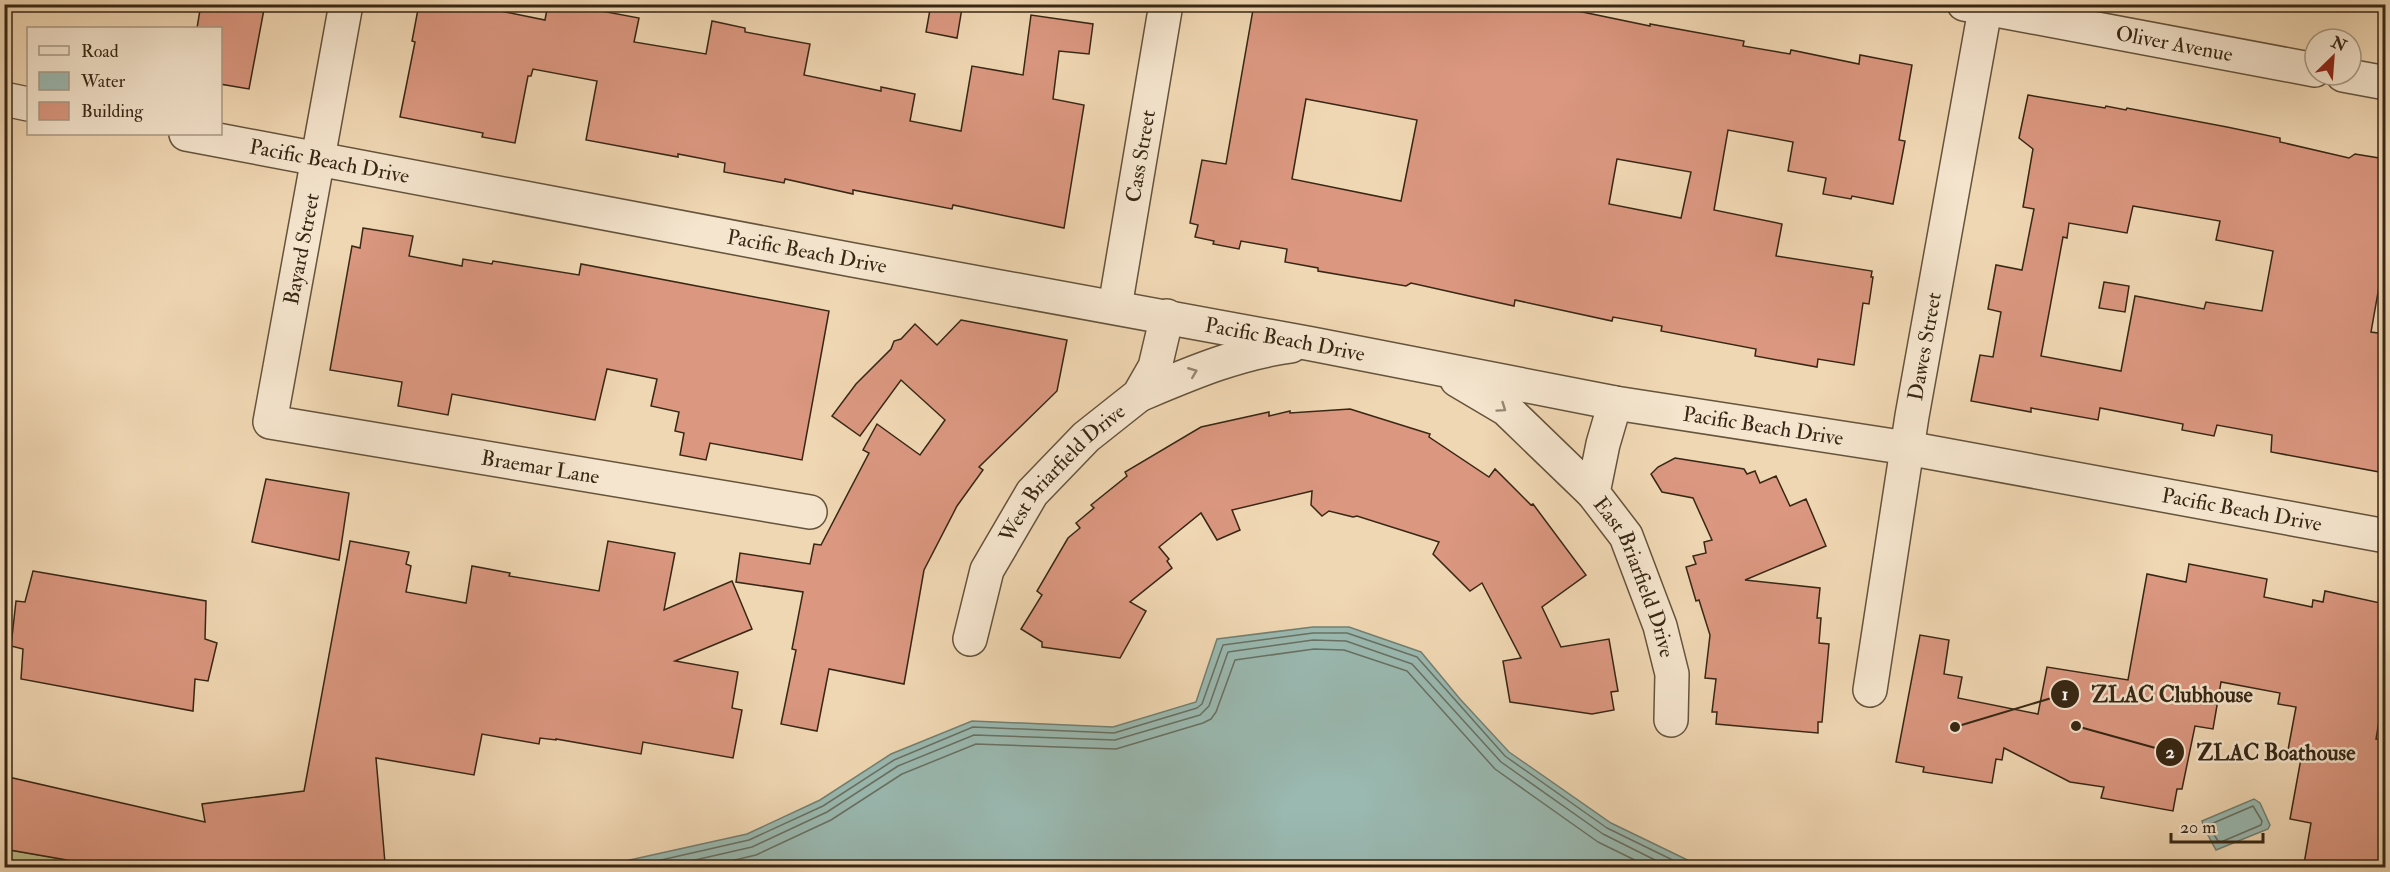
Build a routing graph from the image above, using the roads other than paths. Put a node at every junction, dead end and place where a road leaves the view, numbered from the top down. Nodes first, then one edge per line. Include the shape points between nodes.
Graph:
1 (346, 4) edge
2 (1166, 4) edge
3 (1978, 6) edge
4 (2303, 68) edge
5 (2363, 79) edge
6 (2385, 83) edge
7 (4, 99) edge
8 (27, 104) edge
9 (191, 135) edge
10 (318, 159) junction
11 (1115, 307) junction
12 (1167, 316) junction
13 (1312, 344) junction
14 (1434, 367) junction
15 (1139, 395) junction
16 (1615, 403) junction
17 (270, 423) joint
18 (1907, 448) junction
19 (1593, 493) junction
20 (810, 512) dead end
21 (2385, 536) edge
22 (970, 639) dead end
23 (1870, 690) dead end
24 (1671, 720) dead end

1 - 10 street, Bayard Street
2 - 11 street, Cass Street
3 - 4 street, Oliver Avenue
3 - 18 street, Dawes Street
5 - 6 street
7 - 8 street
9 - 10 street, Pacific Beach Drive
10 - 11 street, Pacific Beach Drive
10 - 17 street, Bayard Street
11 - 12 street, Pacific Beach Drive
12 - 13 street, Pacific Beach Drive
12 - 15 street, West Briarfield Drive via 1155,367
13 - 14 street, Pacific Beach Drive
15 -> 13 street via 1215,363 1264,349
14 - 16 street, Pacific Beach Drive
14 -> 19 street via 1506,409
15 - 22 street, West Briarfield Drive via 1086,437 1032,493 987,570
16 - 18 street, Pacific Beach Drive
16 - 19 street, East Briarfield Drive
17 - 20 street, Braemar Lane
18 - 21 street, Pacific Beach Drive
18 - 23 street, Dawes Street
19 - 24 street, East Briarfield Drive via 1626,536 1660,626 1672,674

